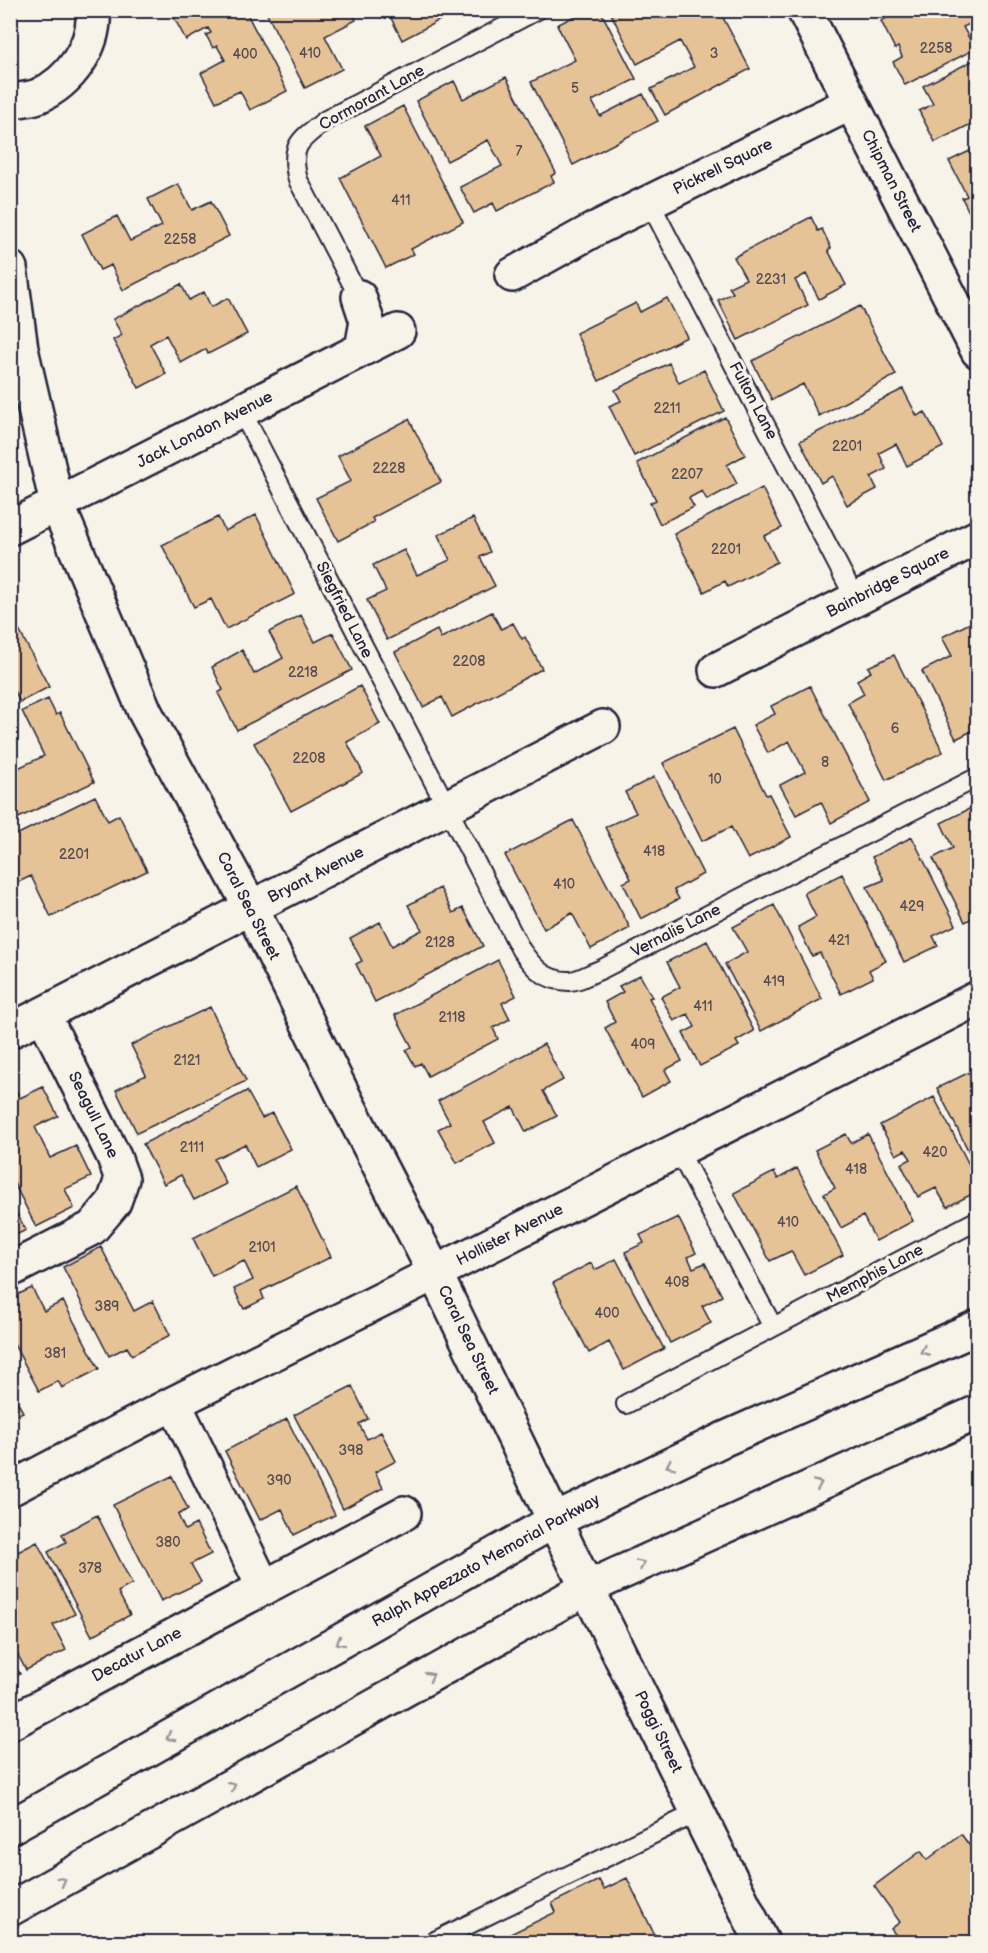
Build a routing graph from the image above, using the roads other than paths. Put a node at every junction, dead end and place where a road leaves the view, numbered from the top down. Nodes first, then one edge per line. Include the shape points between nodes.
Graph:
1 (93, 10) edge
2 (537, 10) edge
3 (804, 10) edge
4 (10, 101) edge
5 (851, 103) junction
6 (650, 203) junction
7 (10, 268) edge
8 (512, 275) dead end
9 (359, 297) joint
10 (398, 331) dead end
11 (362, 349) junction
12 (978, 351) edge
13 (242, 412) junction
14 (57, 504) junction
15 (10, 528) edge
16 (978, 537) edge
17 (856, 600) junction
18 (716, 670) dead end
19 (603, 727) dead end
20 (978, 777) edge
21 (446, 808) junction
22 (251, 908) junction
23 (978, 998) edge
24 (44, 1014) junction
25 (10, 1031) edge
26 (678, 1150) junction
27 (978, 1220) edge
28 (10, 1270) edge
29 (435, 1273) junction
30 (774, 1327) junction
31 (978, 1327) edge
32 (174, 1403) junction
33 (626, 1404) dead end
34 (978, 1412) edge
35 (10, 1489) edge
36 (404, 1513) dead end
37 (556, 1520) junction
38 (264, 1588) junction
39 (587, 1588) junction
40 (10, 1723) edge
41 (698, 1812) junction
42 (10, 1827) edge
43 (10, 1909) edge
44 (433, 1942) edge
45 (762, 1942) edge

1 - 4 street via 87,48 67,77 38,96
2 - 9 lane, Cormorant Lane via 326,120 296,148 298,180
3 - 5 street, Chipman Street
5 - 6 street, Pickrell Square
5 - 12 street, Chipman Street
6 - 8 street, Pickrell Square
6 - 17 lane, Fulton Lane
7 - 14 street, Coral Sea Street via 21,349
9 - 11 street via 367,321
10 - 11 street, Jack London Avenue
11 - 13 street, Jack London Avenue
13 - 14 street, Jack London Avenue
13 - 21 lane, Siegfried Lane
14 - 15 street, Jack London Avenue
14 - 22 street, Coral Sea Street via 144,712
16 - 17 street, Bainbridge Square
17 - 18 street, Bainbridge Square
19 - 21 street, Bryant Avenue
20 - 21 lane, Vernalis Lane via 600,970 569,982 532,967
21 - 22 street, Bryant Avenue
22 - 24 street, Bryant Avenue
22 - 29 street, Coral Sea Street
23 - 26 street, Hollister Avenue
24 - 25 street, Bryant Avenue
24 - 28 street, Seagull Lane via 122,1179 114,1202 92,1228
26 - 29 street, Hollister Avenue
26 - 30 lane
27 - 30 lane, Memphis Lane
29 - 32 street, Hollister Avenue
29 - 37 street, Coral Sea Street
30 - 33 lane, Memphis Lane
31 -> 37 street, Ralph Appezzato Memorial Parkway via 722,1440
32 - 35 street, Hollister Avenue
32 - 38 street
39 -> 34 street
36 - 38 street, Decatur Lane
37 - 39 street, Poggi Street
37 -> 42 street, Ralph Appezzato Memorial Parkway
38 - 40 street, Decatur Lane
39 - 41 street, Poggi Street
43 -> 39 street
41 - 44 lane
41 - 45 street, Poggi Street

